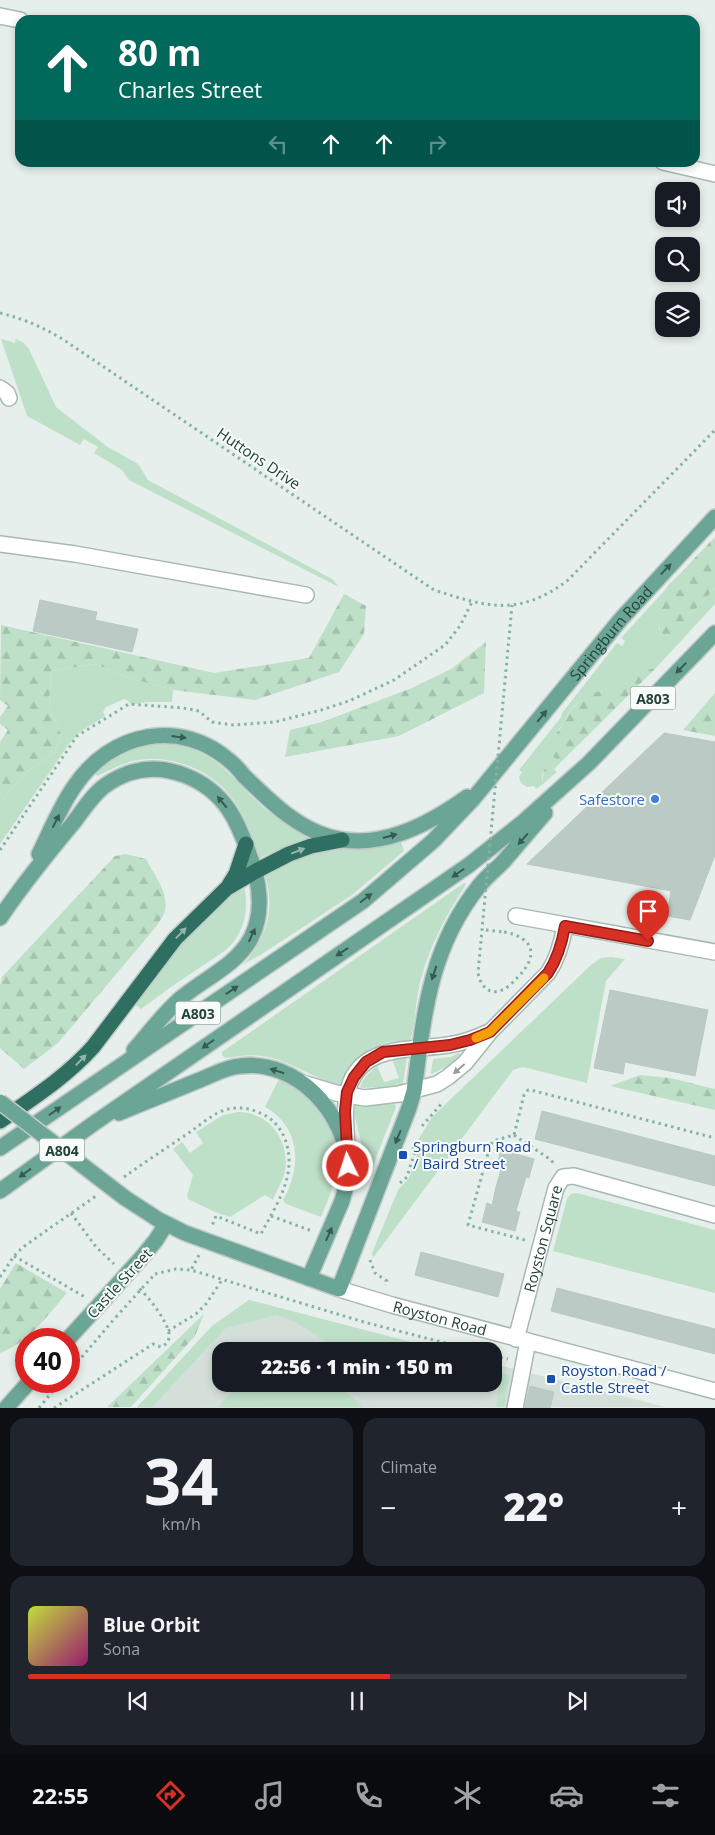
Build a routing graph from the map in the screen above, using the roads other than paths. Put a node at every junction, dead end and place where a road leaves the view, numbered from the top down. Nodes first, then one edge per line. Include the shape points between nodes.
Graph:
1 (0, 16) edge
2 (15, 19) edge
3 (685, 167) edge
4 (715, 174) edge
5 (715, 517) edge
6 (0, 544) edge
7 (306, 596) dead end
8 (715, 633) edge
9 (512, 754) junction
10 (589, 762) junction
11 (342, 840) junction
12 (246, 844) junction
13 (256, 871) junction
14 (26, 880) junction
15 (227, 888) junction
16 (516, 916) dead end
17 (0, 918) edge
18 (565, 926) junction
19 (715, 952) edge
20 (490, 1032) junction
21 (420, 1048) junction
22 (119, 1067) junction
23 (303, 1083) junction
24 (414, 1091) junction
25 (347, 1095) junction
26 (0, 1102) edge
27 (0, 1121) edge
28 (93, 1124) junction
29 (0, 1148) edge
30 (348, 1166) junction
31 (0, 1190) edge
32 (715, 1216) edge
33 (166, 1224) junction
34 (309, 1278) junction
35 (339, 1289) junction
36 (78, 1328) edge
37 (522, 1340) junction
38 (715, 1391) edge
39 (19, 1393) edge
40 (6, 1408) edge
41 (516, 1408) edge

1 - 2 street
3 - 4 street
9 -> 5 main road, Springburn Road / A803 via 621,619
6 - 7 street via 75,554
8 -> 10 main road, A803
11 -> 9 main road, A803 via 382,838 410,831 436,818 488,780
22 -> 9 main road, A803 via 380,888 454,821
10 -> 21 main road via 463,908 446,939 430,984
10 -> 28 main road, A803 via 522,823 469,865
13 -> 11 highway via 311,846
14 -> 11 main road, A803 via 74,787 87,770 117,746 154,736 185,737 200,742 231,762 289,816 320,834
12 - 13 main road
12 -> 14 main road via 218,796 193,778 161,770 130,773 104,786
12 - 15 highway via 236,874
13 - 15 highway
22 -> 13 main road via 178,1000 245,948 259,912
14 - 17 main road, A803
27 -> 15 highway via 58,1082 79,1063 175,939
16 - 18 street
18 - 19 street
18 - 20 street via 560,951 548,973
20 - 21 street via 460,1043
20 -> 24 street via 457,1071 438,1084
21 - 24 main road
21 - 25 street via 393,1050 374,1056 354,1077
29 -> 22 main road, A803
23 - 25 street
23 -> 28 main road via 279,1070 240,1066 220,1071
23 - 30 main road via 331,1113 342,1138
24 - 25 street via 376,1097
24 -> 35 main road
25 - 30 street
26 - 33 main road, A804, bridge via 125,1198
28 -> 31 main road, A803
34 -> 30 main road via 342,1201
32 - 37 street, Royston Square via 574,1176 564,1177 556,1188 540,1244
33 - 34 main road, A804
33 - 36 main road, Castle Street, bridge via 143,1256
34 - 35 main road
35 - 37 street, Royston Road
37 - 38 street, Royston Road
37 - 41 street, Royston Square
39 - 40 main road

